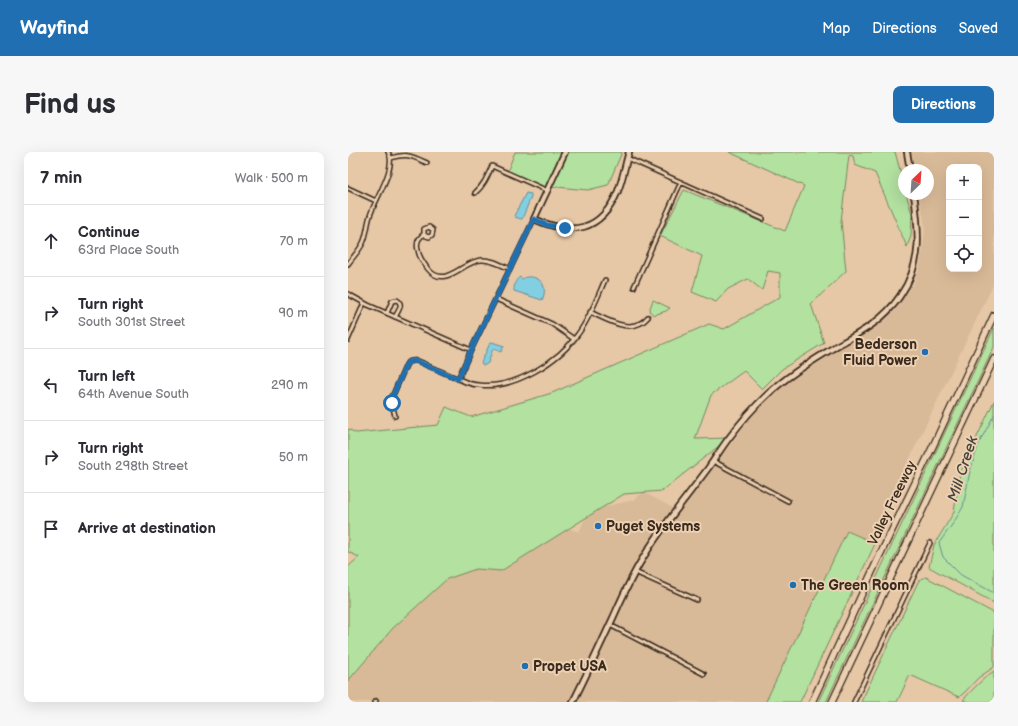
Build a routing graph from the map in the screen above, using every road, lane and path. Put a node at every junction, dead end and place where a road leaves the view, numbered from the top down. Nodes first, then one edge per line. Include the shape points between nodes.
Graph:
1 (388, 152) edge
2 (565, 152) edge
3 (629, 152) edge
4 (907, 152) edge
5 (390, 158) junction
6 (627, 158) junction
7 (427, 163) dead end
8 (909, 164) edge
9 (681, 182) junction
10 (348, 188) edge
11 (548, 191) junction
12 (474, 193) dead end
13 (915, 200) edge
14 (376, 201) junction
15 (534, 219) junction
16 (763, 219) dead end
17 (424, 234) dead end
18 (348, 264) edge
19 (510, 269) junction
20 (605, 280) dead end
21 (634, 287) dead end
22 (348, 294) edge
23 (496, 299) junction
24 (364, 303) junction
25 (590, 312) junction
26 (387, 313) junction
27 (994, 315) edge
28 (396, 317) junction
29 (648, 317) dead end
30 (574, 339) junction
31 (348, 340) edge
32 (471, 350) junction
33 (994, 359) edge
34 (458, 379) junction
35 (395, 416) dead end
36 (713, 461) junction
37 (788, 500) dead end
38 (930, 543) dead end
39 (635, 572) junction
40 (697, 600) dead end
41 (610, 625) junction
42 (704, 674) dead end
43 (573, 702) edge
44 (812, 702) edge
45 (832, 702) edge
46 (854, 702) edge

1 - 5 street
2 - 11 main road
3 - 6 main road
4 - 8 main road
5 - 7 street via 406,155
5 - 14 street via 389,171
6 - 9 street
6 - 15 main road via 618,190 611,204 588,226 570,229
9 - 16 street
9 - 21 street
10 - 14 street
11 - 12 street via 492,166 481,187
11 - 15 main road
13 - 36 main road via 919,239 917,256 909,280 898,300 868,328 780,384 741,422
14 - 18 street via 364,240
15 - 19 street
17 - 19 street via 417,243 418,252 436,275 449,275 471,262 480,260 490,260
19 - 23 street
20 - 25 street
22 - 24 street
23 - 30 street via 552,324
23 - 32 street
24 - 26 street
24 - 31 street
25 - 29 street via 625,326 641,323
25 - 30 street
26 - 28 street
26 - 28 street via 392,301 397,300 401,305
27 - 44 highway, Valley Freeway
28 - 32 street
30 - 34 street via 563,352 526,377 491,385
32 - 34 street
33 - 45 highway
34 - 35 street via 416,361 408,362 393,395
36 - 37 street
36 - 39 main road via 657,536
38 - 46 street
39 - 40 street
39 - 41 main road
41 - 42 street
41 - 43 main road

